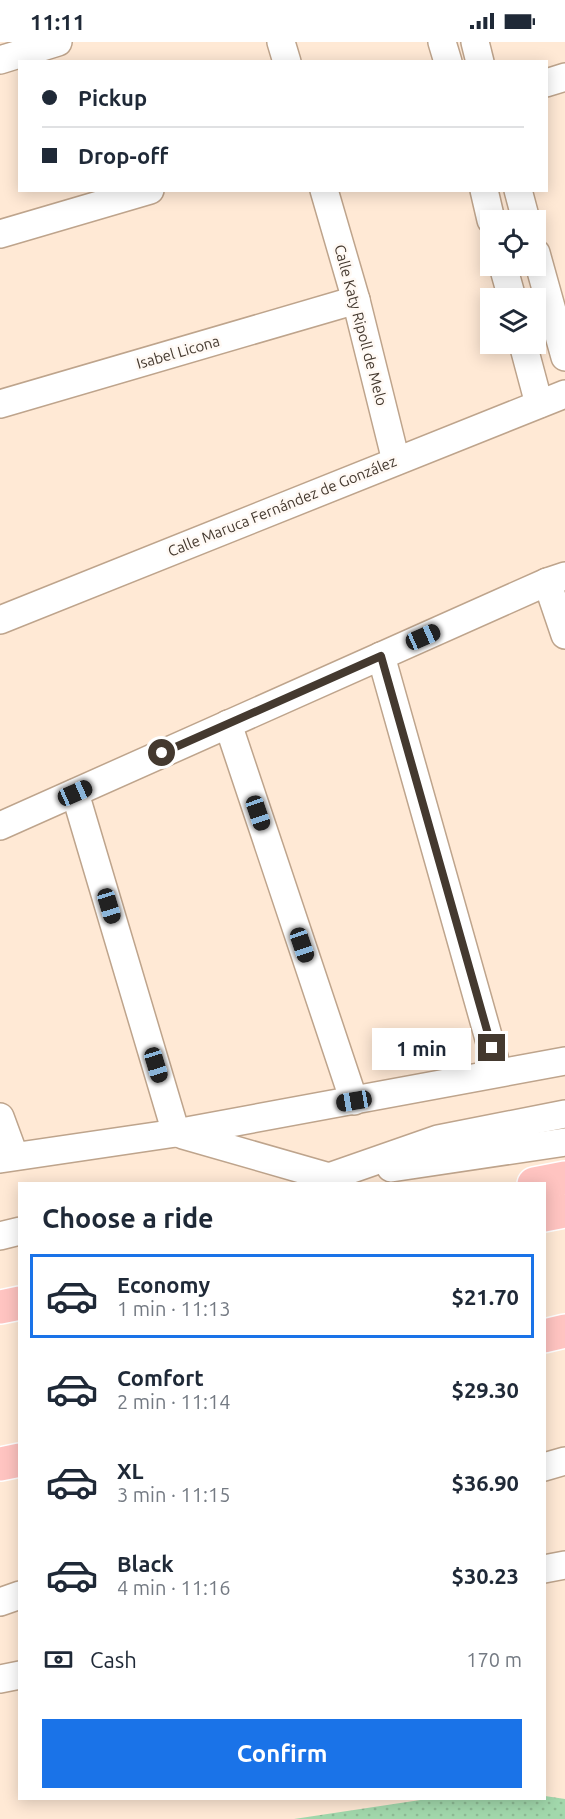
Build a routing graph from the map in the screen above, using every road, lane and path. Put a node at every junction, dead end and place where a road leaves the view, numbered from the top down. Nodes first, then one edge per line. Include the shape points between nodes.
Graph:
1 (58, 42) edge
2 (281, 42) edge
3 (442, 42) edge
4 (474, 42) edge
5 (0, 60) edge
6 (286, 60) edge
7 (447, 60) edge
8 (479, 60) edge
9 (565, 77) edge
10 (548, 82) edge
11 (143, 192) edge
12 (325, 192) edge
13 (484, 192) edge
14 (519, 192) edge
15 (488, 210) edge
16 (523, 210) edge
17 (0, 234) edge
18 (542, 276) edge
19 (356, 300) junction
20 (526, 354) edge
21 (565, 357) edge
22 (565, 394) edge
23 (0, 404) edge
24 (539, 404) junction
25 (396, 461) junction
26 (556, 579) edge
27 (0, 620) edge
28 (565, 635) edge
29 (381, 656) junction
30 (228, 724) junction
31 (75, 793) junction
32 (0, 826) edge
33 (565, 1061) edge
34 (498, 1071) junction
35 (354, 1101) junction
36 (565, 1114) edge
37 (0, 1117) edge
38 (176, 1133) junction
39 (565, 1142) edge
40 (7, 1157) edge
41 (329, 1177) junction
42 (565, 1178) edge
43 (299, 1182) edge
44 (544, 1182) edge
45 (565, 1211) edge
46 (546, 1215) edge
47 (18, 1232) edge
48 (0, 1236) edge
49 (18, 1302) edge
50 (0, 1307) edge
51 (565, 1320) edge
52 (546, 1324) edge
53 (565, 1331) edge
54 (546, 1336) edge
55 (18, 1460) edge
56 (565, 1461) edge
57 (0, 1464) edge
58 (546, 1466) edge
59 (565, 1565) edge
60 (546, 1569) edge
61 (18, 1596) edge
62 (0, 1602) edge
63 (18, 1675) edge
64 (0, 1679) edge

1 - 5 street
2 - 6 street
3 - 7 street
4 - 8 street
9 - 10 street
11 - 17 street
12 - 19 street, Calle Katy Ripoll de Melo
13 - 15 street
14 - 16 street
18 - 21 street
19 - 23 street, Isabel Licona
19 - 25 street, Calle Katy Ripoll de Melo
20 - 24 street
22 - 24 street, Calle Maruca Fernández de González
24 - 25 street, Calle Maruca Fernández de González
25 - 27 street, Calle Maruca Fernández de González
26 - 28 street
26 - 29 street
29 - 30 street
29 - 34 street
30 - 31 street
30 - 35 street
31 - 32 street
31 - 38 street
33 - 34 street
34 - 35 street
35 - 38 street
36 - 41 street via 438,1139
37 - 40 street
38 - 40 street
38 - 41 street
39 - 41 street
41 - 43 street
42 - 44 highway
45 - 46 highway
47 - 48 street
49 - 50 highway
51 - 52 highway
53 - 54 highway
55 - 57 highway
56 - 58 street
59 - 60 street
61 - 62 street
63 - 64 street

